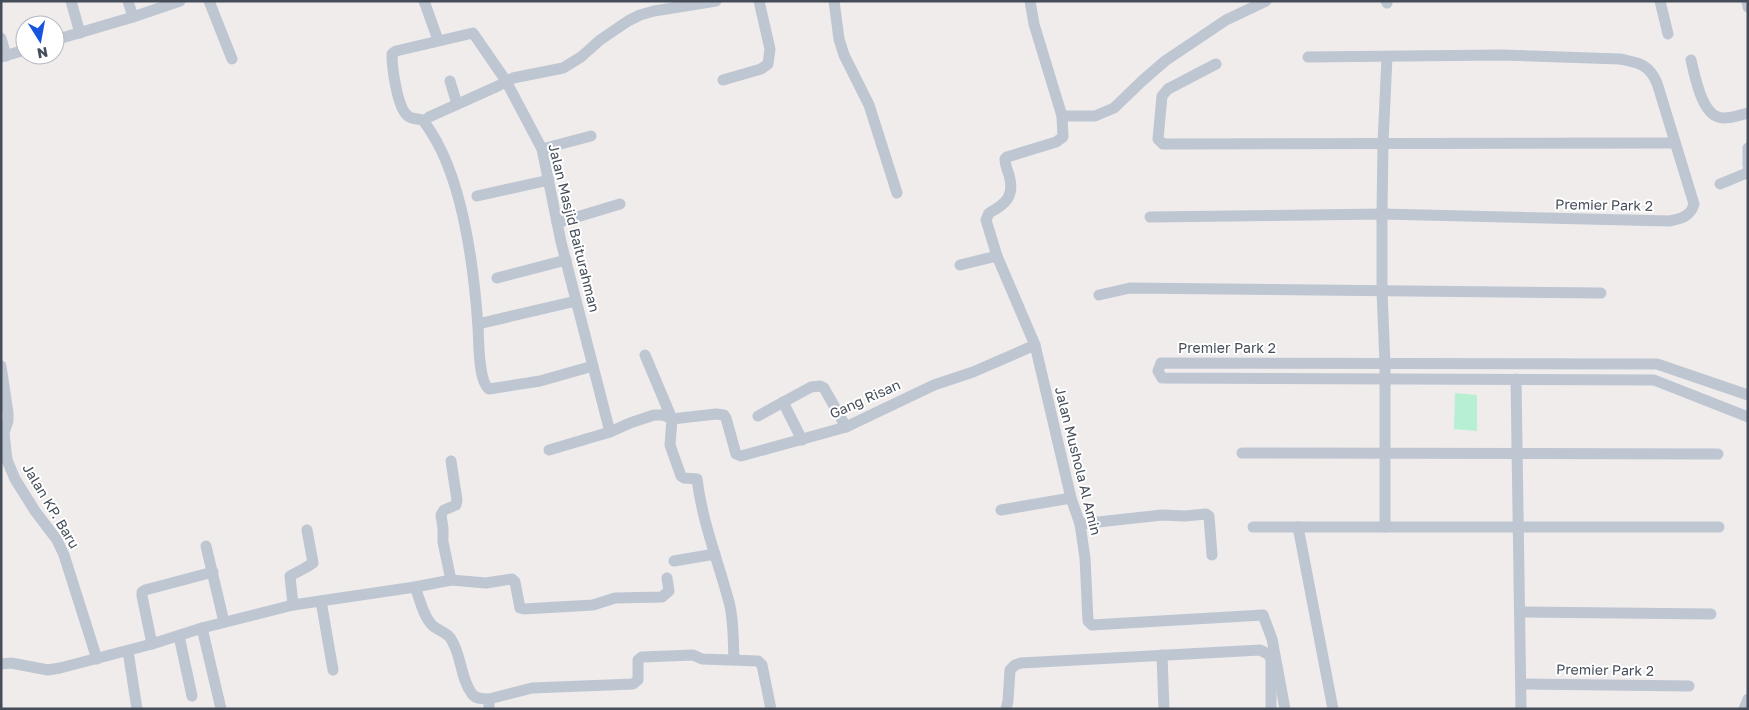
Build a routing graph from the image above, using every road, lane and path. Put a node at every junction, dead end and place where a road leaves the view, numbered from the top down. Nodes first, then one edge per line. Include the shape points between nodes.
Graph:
1 (72, 1) edge
2 (128, 1) edge
3 (180, 1) edge
4 (209, 1) edge
5 (424, 1) edge
6 (716, 1) edge
7 (759, 1) edge
8 (834, 1) edge
9 (1030, 1) edge
10 (1266, 1) edge
11 (1660, 1) edge
12 (1747, 1) edge
13 (1748, 7) edge
14 (133, 18) junction
15 (80, 33) junction
16 (1668, 34) dead end
17 (65, 37) edge
18 (1, 38) edge
19 (438, 40) junction
20 (3, 56) edge
21 (1308, 57) dead end
22 (1387, 57) junction
23 (232, 59) dead end
24 (1691, 60) dead end
25 (1216, 64) dead end
26 (723, 80) dead end
27 (450, 81) dead end
28 (506, 81) junction
29 (457, 104) junction
30 (1748, 113) edge
31 (1062, 116) junction
32 (429, 117) dead end
33 (591, 136) dead end
34 (1382, 143) junction
35 (1675, 143) junction
36 (1748, 148) edge
37 (542, 149) junction
38 (1748, 165) edge
39 (1748, 170) edge
40 (549, 180) junction
41 (1720, 184) dead end
42 (897, 193) dead end
43 (477, 196) dead end
44 (620, 204) dead end
45 (1382, 214) junction
46 (1150, 217) dead end
47 (557, 223) junction
48 (997, 256) junction
49 (566, 260) junction
50 (960, 265) dead end
51 (497, 278) dead end
52 (1382, 292) junction
53 (1601, 293) dead end
54 (1099, 295) dead end
55 (576, 301) junction
56 (478, 324) junction
57 (1035, 345) junction
58 (645, 355) dead end
59 (1385, 364) junction
60 (1, 366) edge
61 (593, 366) junction
62 (1385, 378) junction
63 (1516, 379) junction
64 (1748, 395) edge
65 (784, 402) junction
66 (758, 416) dead end
67 (1748, 417) edge
68 (672, 419) junction
69 (846, 427) junction
70 (610, 432) junction
71 (802, 440) junction
72 (549, 450) dead end
73 (1242, 453) dead end
74 (1385, 453) junction
75 (1517, 453) junction
76 (1718, 454) dead end
77 (451, 461) dead end
78 (1071, 498) junction
79 (1001, 510) dead end
80 (1080, 524) junction
81 (1253, 527) dead end
82 (1298, 527) junction
83 (1385, 527) junction
84 (1518, 527) junction
85 (1719, 527) dead end
86 (307, 530) dead end
87 (206, 546) dead end
88 (715, 554) junction
89 (1212, 555) dead end
90 (674, 561) dead end
91 (213, 572) junction
92 (667, 578) dead end
93 (451, 580) junction
94 (415, 587) junction
95 (321, 601) junction
96 (293, 605) junction
97 (1520, 612) junction
98 (1711, 614) dead end
99 (224, 622) junction
100 (202, 628) junction
101 (179, 636) junction
102 (152, 644) junction
103 (128, 651) junction
104 (1162, 655) junction
105 (97, 659) junction
106 (734, 660) junction
107 (1, 664) edge
108 (333, 670) dead end
109 (1520, 684) junction
110 (1689, 686) dead end
111 (192, 696) dead end
112 (1748, 699) edge
113 (489, 704) edge
114 (1009, 706) edge
115 (137, 709) edge
116 (221, 709) edge
117 (770, 709) edge
118 (1164, 709) edge
119 (1271, 709) edge
120 (1285, 709) edge
121 (1333, 709) edge
122 (1521, 709) edge
123 (1744, 709) edge

1 - 15 street
2 - 14 street
3 - 14 street
4 - 23 street
5 - 19 street
6 - 28 street via 640,14 567,66
7 - 26 street via 770,49 768,64
8 - 42 street via 844,55 869,104
9 - 31 street
10 - 31 street via 1226,20 1165,62 1114,108 1095,116
11 - 16 street
12 - 13 street
14 - 15 street
15 - 17 street
18 - 20 street
19 - 28 street, Jalan Masjid Baiturahman via 473,33
19 - 56 street via 396,51 392,54 392,62 401,107 408,117 423,120 438,143 451,175 466,226
21 - 22 street, Premier Park 2
22 - 34 street
22 - 35 street, Premier Park 2 via 1502,55 1620,59 1639,63 1654,74
24 - 30 street via 1704,104 1714,116 1724,118
25 - 34 street via 1168,89 1162,96 1160,142
27 - 29 street
28 - 29 street
28 - 37 street, Jalan Masjid Baiturahman
29 - 32 street
31 - 48 street, Jalan Mushola Al Amin via 1061,139 1005,159 1010,177 1010,198 986,217
33 - 37 street
34 - 35 street
34 - 45 street
35 - 45 street, Premier Park 2 via 1694,204 1687,216 1678,220
36 - 38 street
37 - 40 street, Jalan Masjid Baiturahman
39 - 41 street
40 - 43 street
40 - 47 street, Jalan Masjid Baiturahman
44 - 47 street
45 - 46 street, Premier Park 2
45 - 52 street
47 - 49 street, Jalan Masjid Baiturahman
48 - 50 street
48 - 57 street, Jalan Mushola Al Amin
49 - 51 street
49 - 55 street, Jalan Masjid Baiturahman
52 - 53 street
52 - 54 street via 1130,288
52 - 59 street
55 - 56 street
55 - 61 street, Jalan Masjid Baiturahman
56 - 61 street via 482,372 485,386 489,389 540,381
57 - 69 street, Gang Risan via 934,385
57 - 78 street, Jalan Mushola Al Amin
58 - 68 street
59 - 62 street
59 - 62 street, Premier Park 2 via 1161,363 1158,371 1162,378
59 - 64 street, Premier Park 2 via 1657,364
60 - 105 street, Jalan KP. Baru via 8,413 4,433 7,460 15,479 64,555
61 - 70 street, Jalan Masjid Baiturahman
62 - 63 street, Premier Park 2
62 - 74 street
63 - 67 street, Premier Park 2 via 1654,380
63 - 75 street
65 - 66 street
65 - 69 street via 811,387 820,386
65 - 71 street
68 - 70 street via 654,415
68 - 71 street, Gang Risan via 724,415 736,454 740,456
68 - 88 street via 670,445 681,476 696,479
69 - 71 street, Gang Risan
70 - 72 street
73 - 74 street
74 - 75 street
74 - 83 street
75 - 76 street
75 - 84 street
77 - 93 street via 458,500 456,505 440,515
78 - 79 street
78 - 80 street, Jalan Mushola Al Amin
80 - 89 street via 1206,514 1209,516
80 - 120 street, Jalan Mushola Al Amin via 1088,621 1092,625 1260,614 1272,639
81 - 82 street
82 - 83 street
82 - 121 street
83 - 84 street
84 - 85 street
84 - 97 street
86 - 96 street via 313,563 290,576
87 - 91 street
88 - 90 street
88 - 106 street via 732,619
91 - 99 street
91 - 102 street via 142,592
92 - 93 street via 668,591 662,597 615,598 593,605 524,610 518,604 512,579 486,583
93 - 94 street
94 - 95 street
94 - 113 street via 428,619 452,640 466,685 473,696
95 - 96 street
95 - 108 street
96 - 99 street
97 - 98 street
97 - 109 street
99 - 100 street
100 - 101 street
100 - 116 street
101 - 102 street
101 - 111 street
102 - 103 street
103 - 105 street
103 - 115 street
104 - 114 street via 1015,665 1009,676
104 - 118 street
104 - 119 street via 1265,651 1270,659
105 - 107 street via 48,670
106 - 113 street via 702,659 693,655 645,656 638,660 638,680 634,684 532,688
106 - 117 street via 762,665
109 - 110 street, Premier Park 2
109 - 122 street
112 - 123 street

